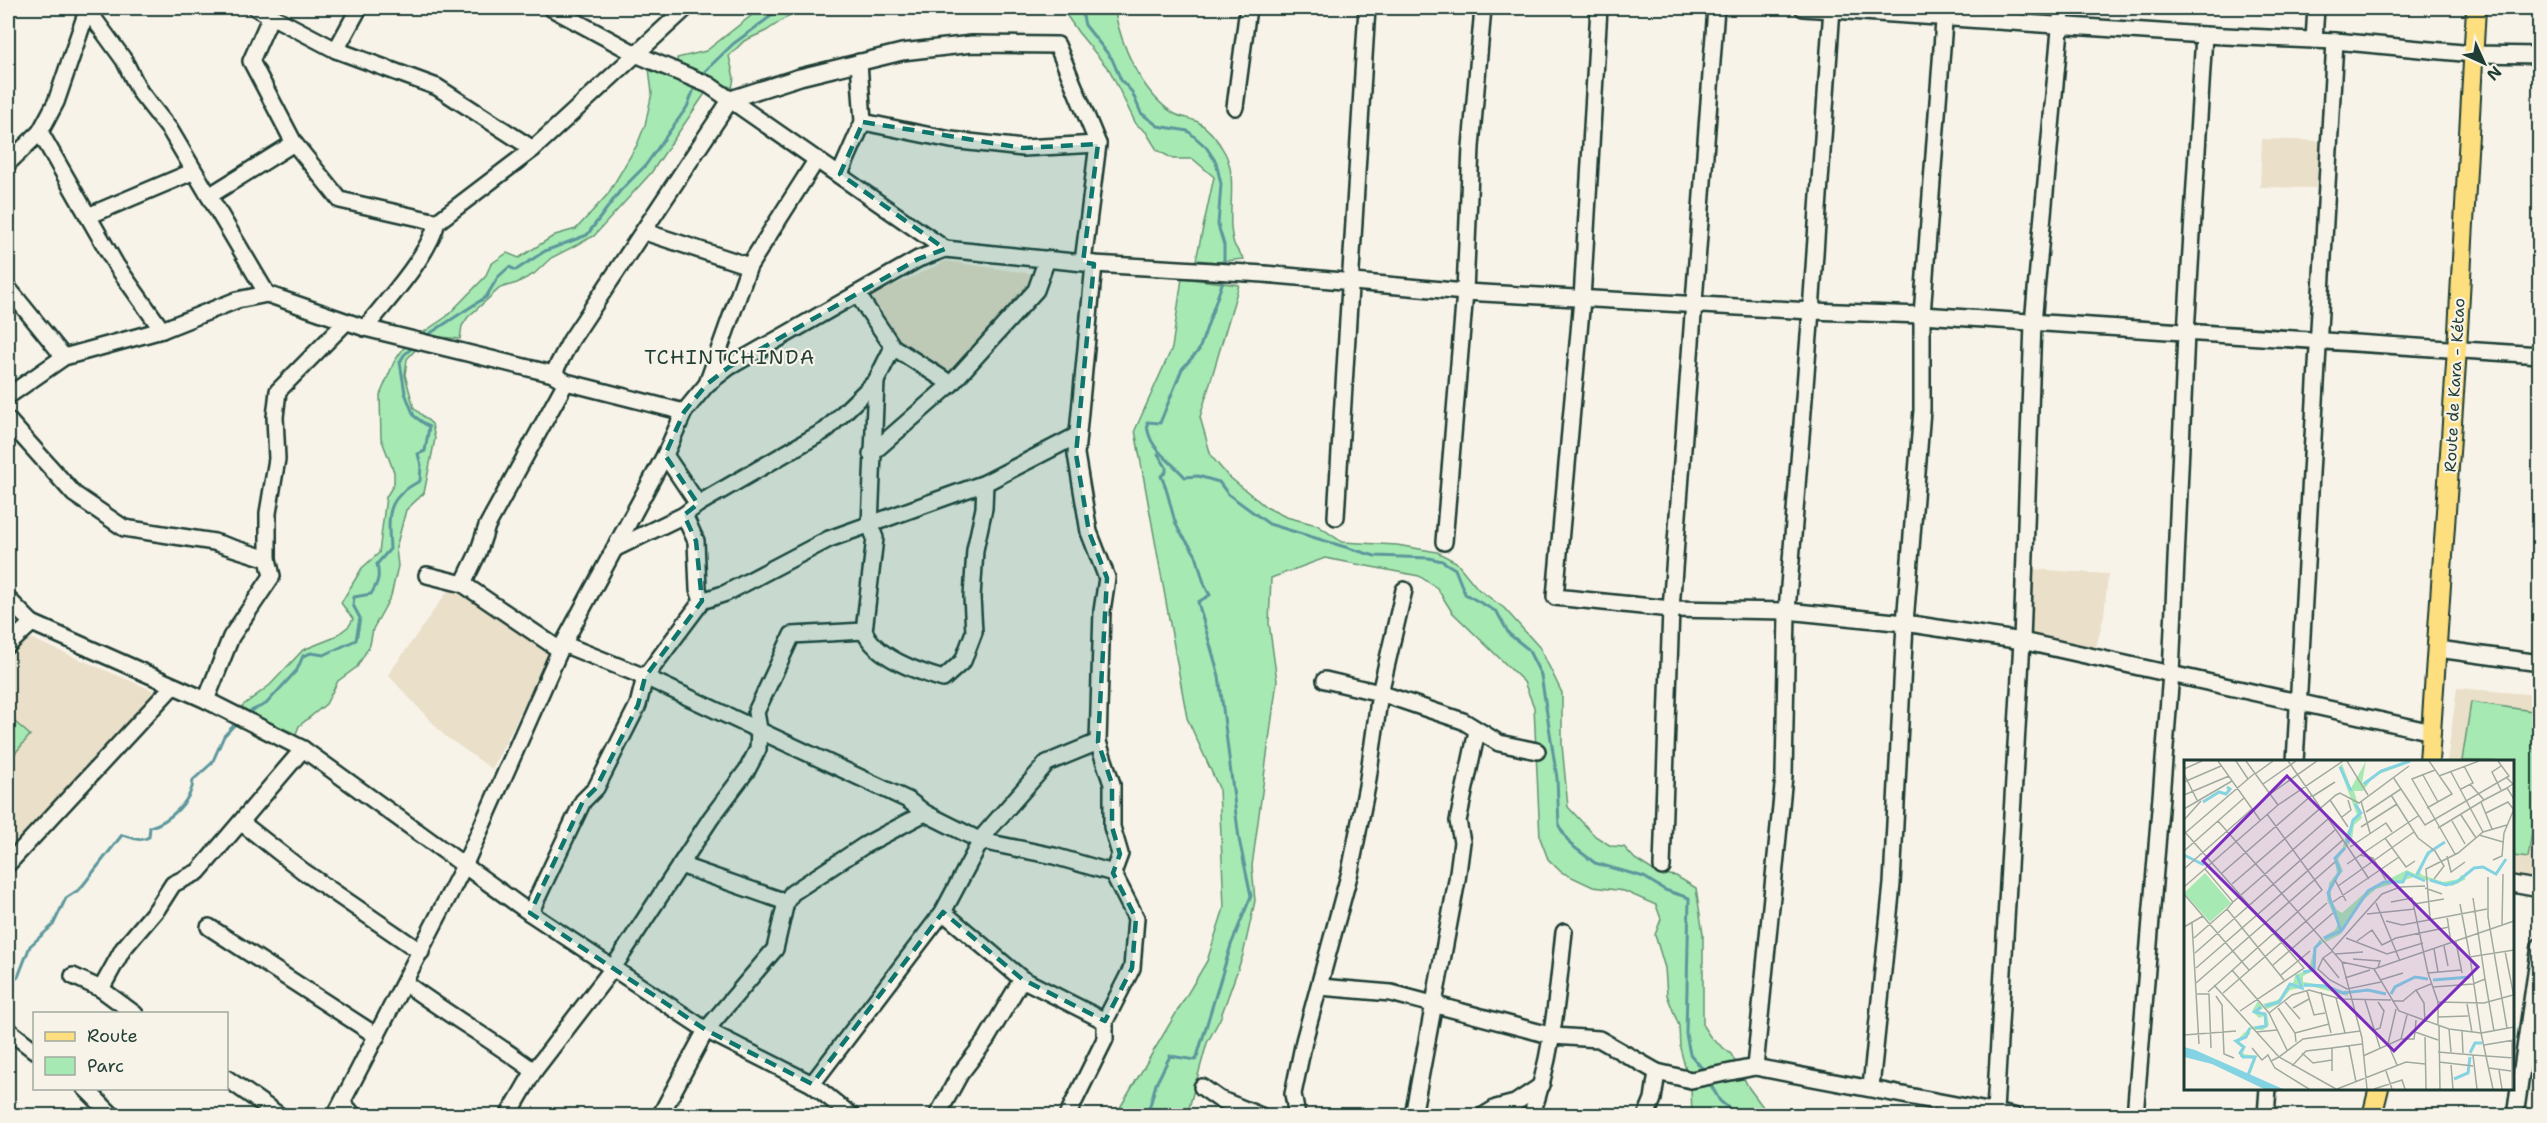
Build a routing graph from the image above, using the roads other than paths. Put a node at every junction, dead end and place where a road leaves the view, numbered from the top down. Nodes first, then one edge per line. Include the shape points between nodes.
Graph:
1 (86, 8) edge
2 (256, 8) edge
3 (359, 8) edge
4 (551, 8) edge
5 (686, 8) edge
6 (1248, 8) edge
7 (1367, 8) edge
8 (1483, 8) edge
9 (1599, 8) edge
10 (1716, 8) edge
11 (1803, 8) edge
12 (1832, 8) edge
13 (2062, 8) edge
14 (2316, 8) edge
15 (2476, 8) edge
16 (1945, 12) edge
17 (272, 16) junction
18 (2061, 24) junction
19 (2204, 35) junction
20 (2314, 40) junction
21 (2335, 41) junction
22 (336, 50) junction
23 (2473, 54) junction
24 (638, 55) junction
25 (2540, 55) edge
26 (858, 62) junction
27 (731, 99) junction
28 (1235, 107) dead end
29 (863, 122) junction
30 (40, 132) junction
31 (294, 143) junction
32 (1098, 144) junction
33 (533, 149) junction
34 (817, 159) junction
35 (8, 163) edge
36 (192, 172) junction
37 (840, 174) junction
38 (208, 196) junction
39 (88, 216) junction
40 (437, 222) junction
41 (645, 232) junction
42 (945, 249) junction
43 (1047, 259) junction
44 (1089, 263) junction
45 (748, 266) junction
46 (1349, 280) junction
47 (8, 288) edge
48 (1465, 292) junction
49 (267, 294) junction
50 (857, 294) junction
51 (1582, 299) junction
52 (1694, 304) junction
53 (1811, 311) junction
54 (1922, 315) junction
55 (346, 322) junction
56 (2033, 323) junction
57 (364, 328) junction
58 (162, 330) junction
59 (2186, 333) junction
60 (2317, 341) junction
61 (893, 347) junction
62 (2457, 349) junction
63 (2540, 356) edge
64 (64, 357) junction
65 (559, 378) junction
66 (876, 381) junction
67 (707, 384) junction
68 (951, 384) junction
69 (8, 396) edge
70 (684, 412) junction
71 (8, 420) edge
72 (1076, 436) junction
73 (871, 454) junction
74 (665, 455) junction
75 (985, 483) junction
76 (698, 504) junction
77 (684, 515) junction
78 (1336, 517) dead end
79 (870, 525) junction
80 (1444, 542) dead end
81 (614, 549) junction
82 (268, 559) junction
83 (427, 574) dead end
84 (463, 584) junction
85 (1404, 590) dead end
86 (8, 599) edge
87 (702, 601) junction
88 (1671, 609) junction
89 (1787, 611) junction
90 (32, 623) junction
91 (1905, 623) junction
92 (864, 631) junction
93 (2022, 641) junction
94 (8, 645) edge
95 (562, 647) junction
96 (2438, 649) junction
97 (2540, 663) edge
98 (2171, 674) junction
99 (645, 677) junction
100 (1325, 680) dead end
101 (173, 686) junction
102 (1380, 693) junction
103 (206, 700) junction
104 (2299, 703) junction
105 (759, 729) junction
106 (1477, 731) junction
107 (2432, 732) junction
108 (1098, 742) junction
109 (303, 750) junction
110 (1537, 751) dead end
111 (2295, 760) edge
112 (2429, 760) edge
113 (925, 813) junction
114 (242, 823) junction
115 (981, 841) junction
116 (8, 864) edge
117 (465, 864) junction
118 (680, 865) junction
119 (1662, 867) dead end
120 (1113, 873) junction
121 (2514, 884) edge
122 (2540, 889) edge
123 (786, 902) junction
124 (943, 912) junction
125 (530, 913) junction
126 (209, 927) dead end
127 (1564, 933) dead end
128 (2540, 946) edge
129 (421, 952) junction
130 (613, 968) junction
131 (73, 976) dead end
132 (1022, 979) junction
133 (405, 983) junction
134 (1320, 987) junction
135 (101, 989) junction
136 (1434, 1006) junction
137 (132, 1012) edge
138 (1105, 1021) junction
139 (8, 1030) edge
140 (706, 1030) junction
141 (377, 1036) junction
142 (1552, 1036) junction
143 (33, 1049) edge
144 (1755, 1067) junction
145 (534, 1071) junction
146 (1657, 1072) junction
147 (228, 1079) edge
148 (812, 1084) junction
149 (1542, 1085) junction
150 (1202, 1087) dead end
151 (1871, 1087) junction
152 (86, 1090) edge
153 (2268, 1090) edge
154 (2379, 1090) edge
155 (339, 1109) edge
156 (1995, 1111) junction
157 (850, 1115) edge
158 (113, 1116) edge
159 (280, 1116) edge
160 (354, 1116) edge
161 (508, 1116) edge
162 (660, 1116) edge
163 (938, 1116) edge
164 (1067, 1116) edge
165 (1261, 1116) edge
166 (1297, 1116) edge
167 (1413, 1116) edge
168 (1483, 1116) edge
169 (1531, 1116) edge
170 (1647, 1116) edge
171 (2014, 1116) edge
172 (2135, 1116) edge
173 (2266, 1116) edge
174 (2372, 1116) edge
175 (2515, 1116) edge

1 - 30 street via 56,102
1 - 36 street via 124,60 140,93 170,130
2 - 17 street
3 - 22 street
4 - 24 street
5 - 24 street
6 - 28 street
7 - 46 street
8 - 48 street via 1471,147
9 - 51 street
10 - 52 street
11 - 12 street
12 - 16 street
12 - 53 street
13 - 18 street
14 - 20 street
15 - 23 main road, Route de Kara - Kétao
16 - 18 street
16 - 54 street
17 - 22 street
17 - 31 street via 251,61
18 - 19 street
18 - 56 street
19 - 20 street
19 - 59 street
20 - 21 street
21 - 23 street
21 - 60 street
22 - 33 street via 437,87
23 - 25 street
23 - 62 main road, Route de Kara - Kétao
24 - 27 street via 688,75
24 - 33 street
26 - 27 street
26 - 29 street
26 - 32 street via 902,52 972,44 1057,45
27 - 34 street
27 - 41 street
29 - 32 street via 951,140 1023,148
29 - 37 street
30 - 35 street
30 - 39 street
31 - 38 street
31 - 40 street via 340,200
32 - 44 street
33 - 40 street
34 - 37 street
34 - 45 street
36 - 38 street
36 - 39 street
37 - 42 street
38 - 49 street
39 - 58 street via 116,265
40 - 57 street via 428,243 398,287
41 - 45 street
41 - 65 street via 571,340
42 - 43 street
42 - 50 street via 918,259
43 - 44 street
43 - 68 street via 1036,290
44 - 46 street
44 - 72 street
45 - 67 street
46 - 48 street
46 - 78 street
47 - 64 street
48 - 51 street
48 - 80 street
49 - 55 street
49 - 58 street via 237,300
50 - 61 street
50 - 67 street via 729,367
51 - 52 street
51 - 88 street via 1555,597
52 - 53 street
52 - 88 street
53 - 54 street
53 - 89 street
54 - 56 street
54 - 91 street via 1922,410
55 - 57 street
55 - 82 street via 278,391 277,459 268,513
56 - 59 street
56 - 93 street
57 - 65 street
58 - 64 street
59 - 60 street
59 - 98 street
60 - 62 street
60 - 104 street
61 - 66 street
61 - 68 street
62 - 63 street
62 - 96 main road, Route de Kara - Kétao
64 - 69 street
65 - 70 street
65 - 84 street
66 - 73 street
66 - 76 street via 826,430
67 - 70 street
68 - 73 street
70 - 74 street
71 - 82 street via 74,495 124,528 214,542
72 - 75 street
72 - 108 street via 1089,532 1107,578 1102,610
73 - 79 street
74 - 76 street
74 - 81 street
75 - 79 street
75 - 92 street via 975,550 974,632 963,661 944,679 913,670 869,642
76 - 77 street
77 - 81 street
77 - 87 street via 696,542
79 - 87 street via 829,539 726,593
79 - 92 street via 875,538
81 - 95 street
82 - 103 street via 272,576 231,637
83 - 84 street
84 - 95 street
85 - 102 street
86 - 90 street
87 - 99 street
88 - 89 street
88 - 119 street
89 - 91 street
89 - 144 street via 1784,776
90 - 94 street
90 - 101 street
91 - 93 street
91 - 151 street via 1892,884
92 - 105 street via 792,635 756,711
93 - 98 street
93 - 156 street
95 - 99 street
95 - 117 street
96 - 97 street
96 - 107 main road, Route de Kara - Kétao
98 - 104 street
98 - 172 street
99 - 105 street
99 - 125 street via 638,705 596,788 583,801
100 - 102 street
101 - 103 street
101 - 116 street
102 - 106 street via 1463,721
102 - 134 street via 1350,872
103 - 109 street
104 - 107 street
104 - 111 street
105 - 113 street via 908,800
105 - 118 street via 758,750 747,770
106 - 110 street via 1499,743
106 - 136 street via 1458,821 1462,842
107 - 112 main road, Route de Kara - Kétao
108 - 115 street via 1047,763
108 - 120 street via 1112,784 1112,827 1120,854
109 - 114 street
109 - 117 street
113 - 115 street
113 - 123 street via 865,845 792,893
114 - 129 street via 303,871
114 - 135 street via 198,872 173,884 123,949
115 - 120 street
115 - 124 street
117 - 125 street
117 - 129 street
118 - 123 street
118 - 130 street
120 - 138 street via 1136,918 1132,968
121 - 122 street
123 - 140 street via 775,949
124 - 132 street
124 - 148 street
125 - 130 street
126 - 141 street
127 - 142 street
128 - 175 street
129 - 133 street
130 - 140 street
130 - 145 street
131 - 135 street
132 - 138 street
132 - 163 street via 986,1040 960,1074
133 - 141 street
133 - 145 street
134 - 136 street via 1391,993
134 - 166 street via 1293,1094
135 - 137 street
136 - 142 street
136 - 167 street
138 - 164 street via 1105,1039
139 - 143 street
140 - 148 street
140 - 162 street
141 - 155 street
142 - 146 street via 1599,1039
142 - 149 street
144 - 146 street via 1691,1080
144 - 151 street
145 - 161 street
146 - 170 street
147 - 159 street
148 - 157 street
149 - 168 street via 1515,1103
149 - 169 street
150 - 165 street via 1219,1099
151 - 156 street
152 - 158 street
153 - 173 street
154 - 174 main road
155 - 160 street
156 - 171 street

